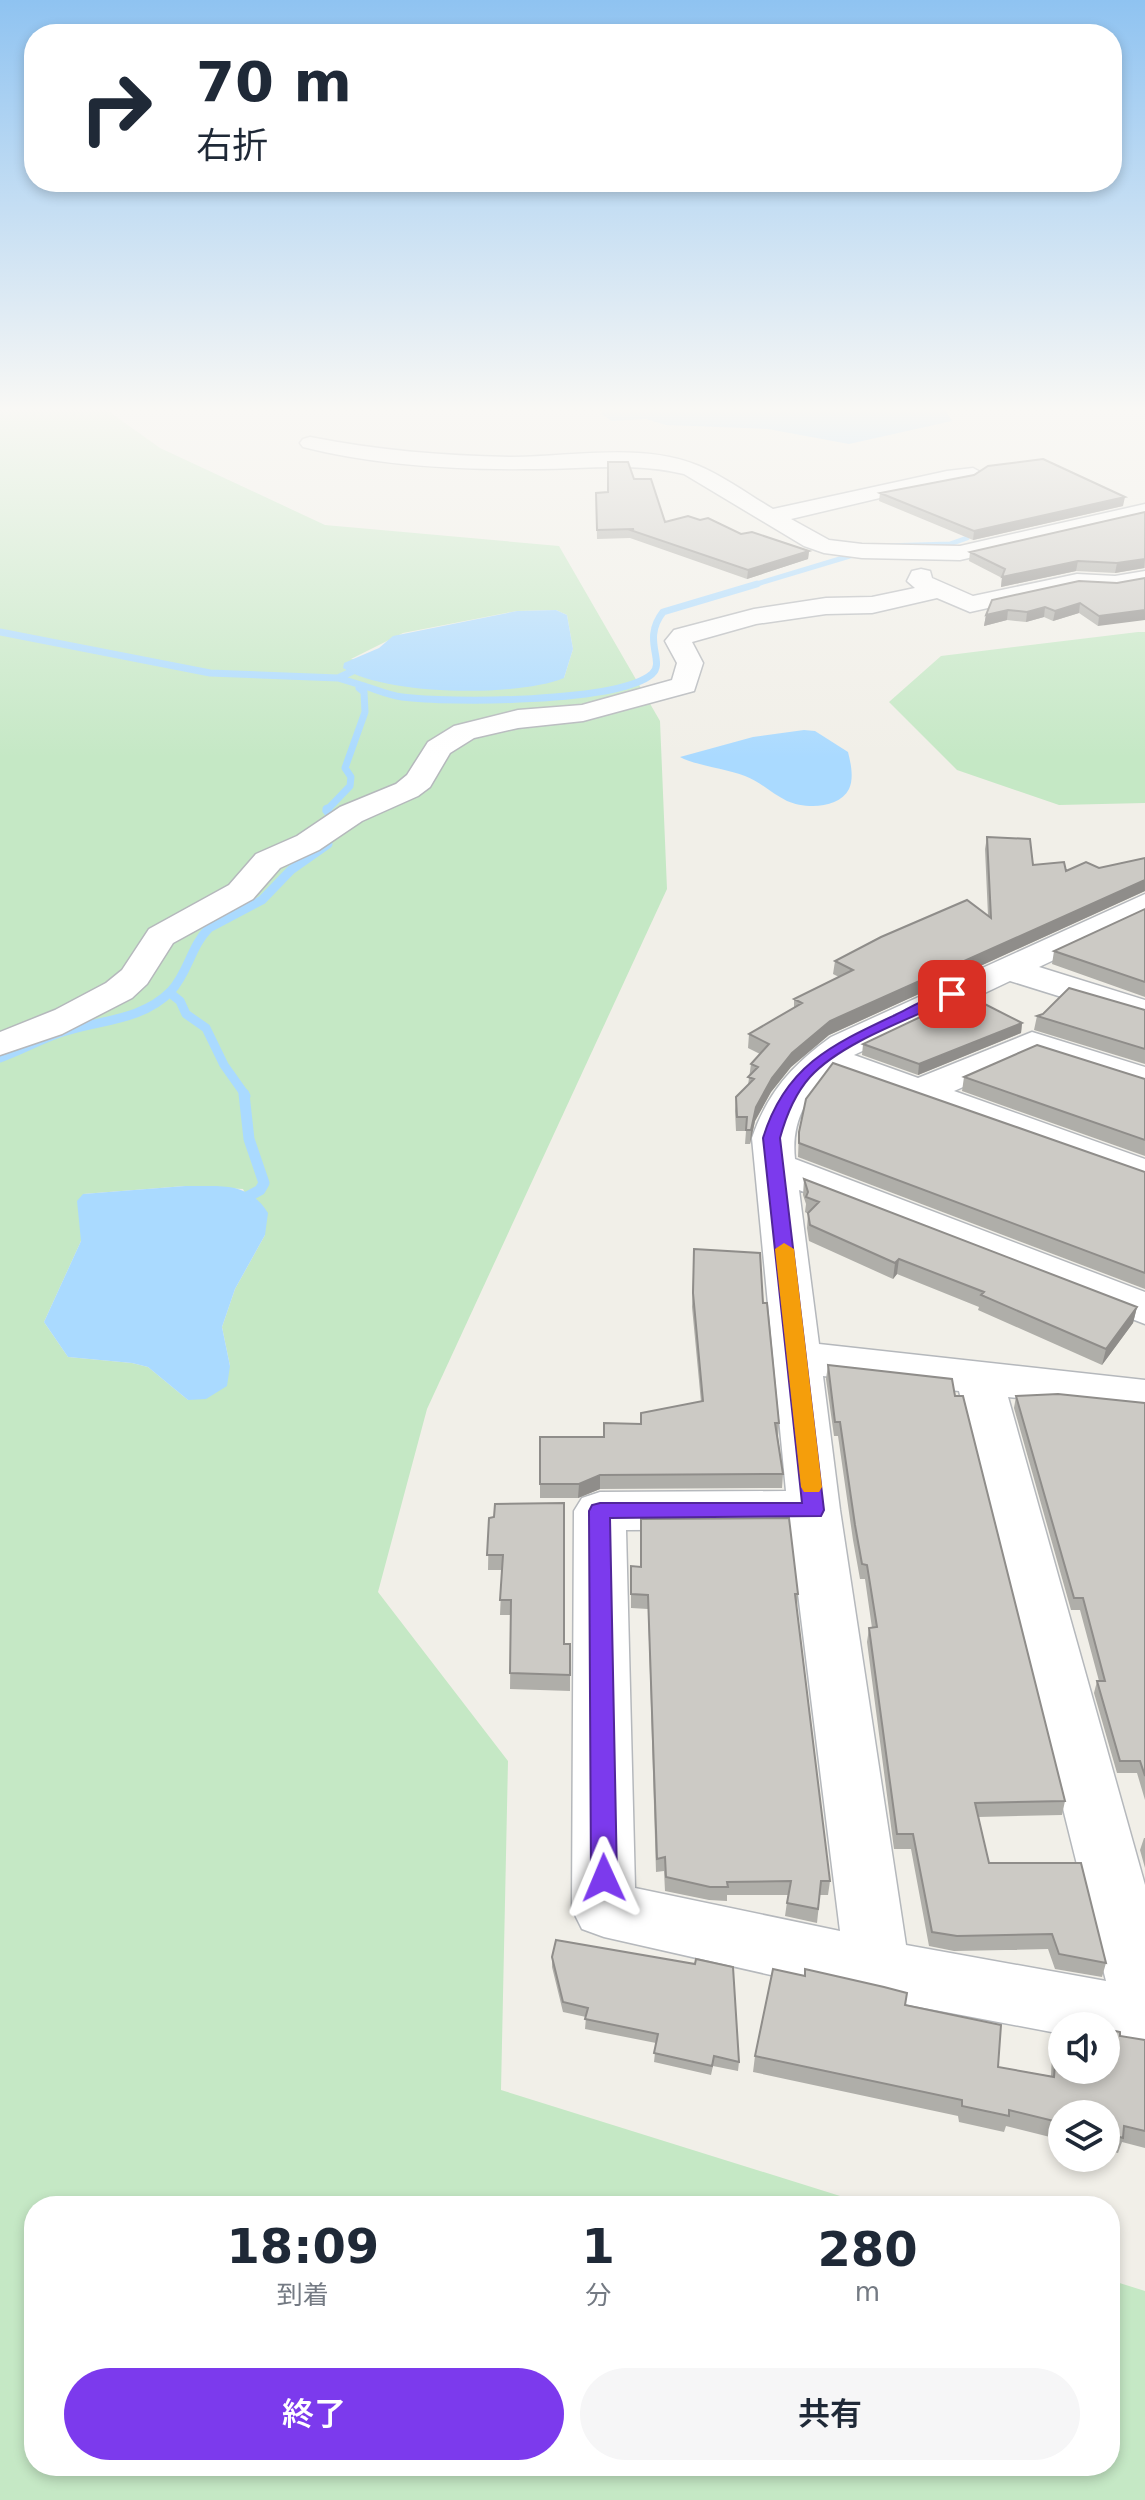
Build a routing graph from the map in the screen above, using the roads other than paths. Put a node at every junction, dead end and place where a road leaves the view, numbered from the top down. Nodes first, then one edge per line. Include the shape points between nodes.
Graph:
1 (786, 525) edge
2 (1084, 525) edge
3 (1065, 529) junction
4 (1104, 547) edge
5 (960, 553) junction
6 (1140, 568) edge
7 (936, 591) junction
8 (1140, 911) edge
9 (1006, 968) junction
10 (1145, 1012) edge
11 (0, 1044) edge
12 (825, 1058) junction
13 (1145, 1080) edge
14 (919, 1092) junction
15 (775, 1166) junction
16 (1145, 1173) edge
17 (1145, 1309) edge
18 (796, 1357) junction
19 (979, 1377) junction
20 (1145, 1396) edge
21 (814, 1510) junction
22 (877, 1969) junction
23 (1145, 2003) edge
24 (1145, 2019) edge

1 - 5 street via 824,546
2 - 3 street
3 - 4 street
3 - 5 street
5 - 7 street via 918,578
6 - 7 street via 1115,583 1077,581 970,604
7 - 11 street via 872,605 754,617 683,636 678,641 690,663 684,685 583,713 500,721 464,732 438,748 419,781 407,790 268,861 241,892 161,936 151,944 132,981 116,993
8 - 9 street
9 - 10 street
9 - 12 street
12 - 14 street
12 - 15 street via 805,1073 780,1110 772,1138
13 - 14 street via 1032,1043
14 - 16 street
15 - 17 street
15 - 18 street
18 - 19 street
18 - 21 street
19 - 20 street
19 - 23 street
21 - 22 street
21 - 22 street via 600,1511 604,1909
22 - 24 street

